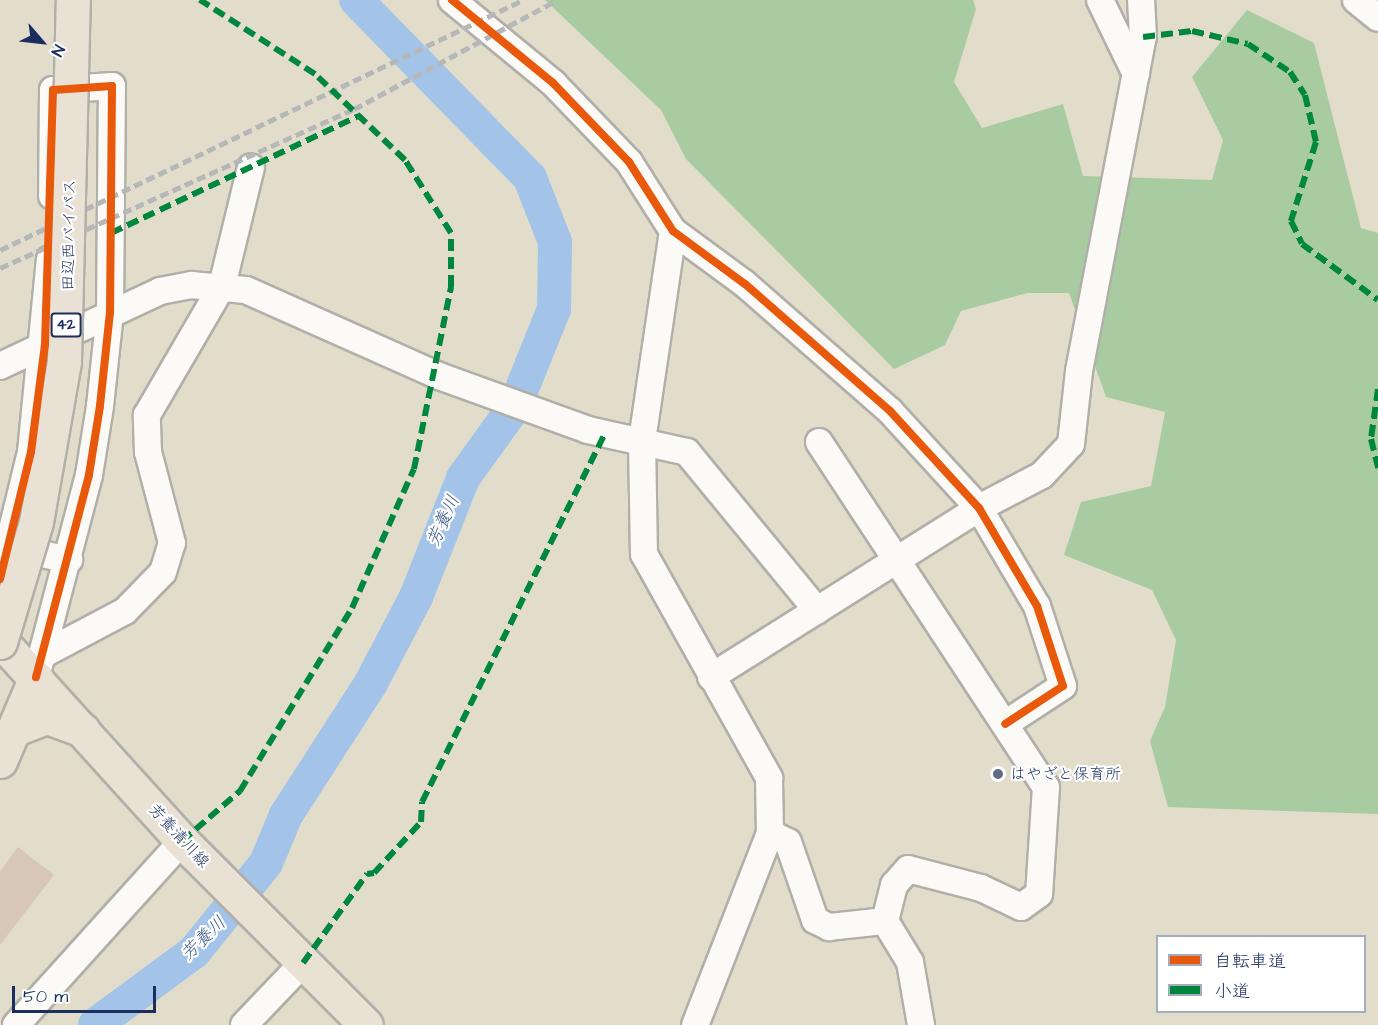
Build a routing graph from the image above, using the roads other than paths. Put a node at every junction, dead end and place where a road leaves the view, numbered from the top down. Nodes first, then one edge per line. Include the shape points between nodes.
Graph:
1 (73, 0) edge
2 (452, 0) edge
3 (1100, 0) edge
4 (1141, 0) edge
5 (1356, 0) edge
6 (1378, 18) edge
7 (1136, 74) junction
8 (251, 167) dead end
9 (673, 231) junction
10 (222, 286) junction
11 (110, 312) junction
12 (45, 344) junction
13 (0, 366) edge
14 (642, 441) junction
15 (819, 442) dead end
16 (979, 508) junction
17 (12, 535) junction
18 (898, 559) junction
19 (69, 560) junction
20 (0, 579) edge
21 (817, 610) junction
22 (0, 641) edge
23 (39, 666) junction
24 (711, 677) junction
25 (1005, 724) junction
26 (15, 729) junction
27 (83, 730) junction
28 (0, 761) edge
29 (771, 833) junction
30 (187, 846) junction
31 (885, 921) junction
32 (296, 956) junction
33 (16, 1025) edge
34 (244, 1025) edge
35 (366, 1025) edge
36 (695, 1025) edge
37 (921, 1025) edge

1 - 22 main road, 田辺西バイパス / 42, bridge via 64,361 38,511
2 - 9 street via 553,83 621,154 650,188
3 - 7 street
4 - 7 street via 1143,36
5 - 6 street
7 - 16 street via 1079,371 1071,444 1042,475
8 - 10 street
9 - 14 street
9 - 16 street via 745,284 890,411
10 - 11 street via 160,291
10 - 14 street via 278,301 439,376 588,430
10 - 23 street via 147,415 148,452 172,543 163,572 125,611
11 - 12 street
11 - 12 street via 112,86 53,90
11 - 19 street via 89,475
12 - 13 street
12 - 17 street via 31,452
14 - 21 street via 687,452 702,464
14 - 24 street via 644,554
15 - 18 street
16 - 18 street
16 - 25 street via 1037,606 1063,686
17 - 19 street via 37,553
17 - 20 street
18 - 21 street
18 - 25 street
19 - 23 street
21 - 24 street
22 - 23 main road, 芳養清川線
23 - 26 main road
23 - 27 main road, 芳養清川線
24 - 29 street via 769,778
25 - 31 street via 1046,787 1039,894 1021,907 981,888 908,869 894,885
26 - 27 main road via 47,717
26 - 28 main road
27 - 30 main road, 芳養清川線
29 - 31 street via 788,842 815,920 829,927
29 - 36 street
30 - 32 main road, 芳養清川線
30 - 33 street
31 - 37 street via 910,962
32 - 34 street
32 - 35 main road, 芳養清川線

